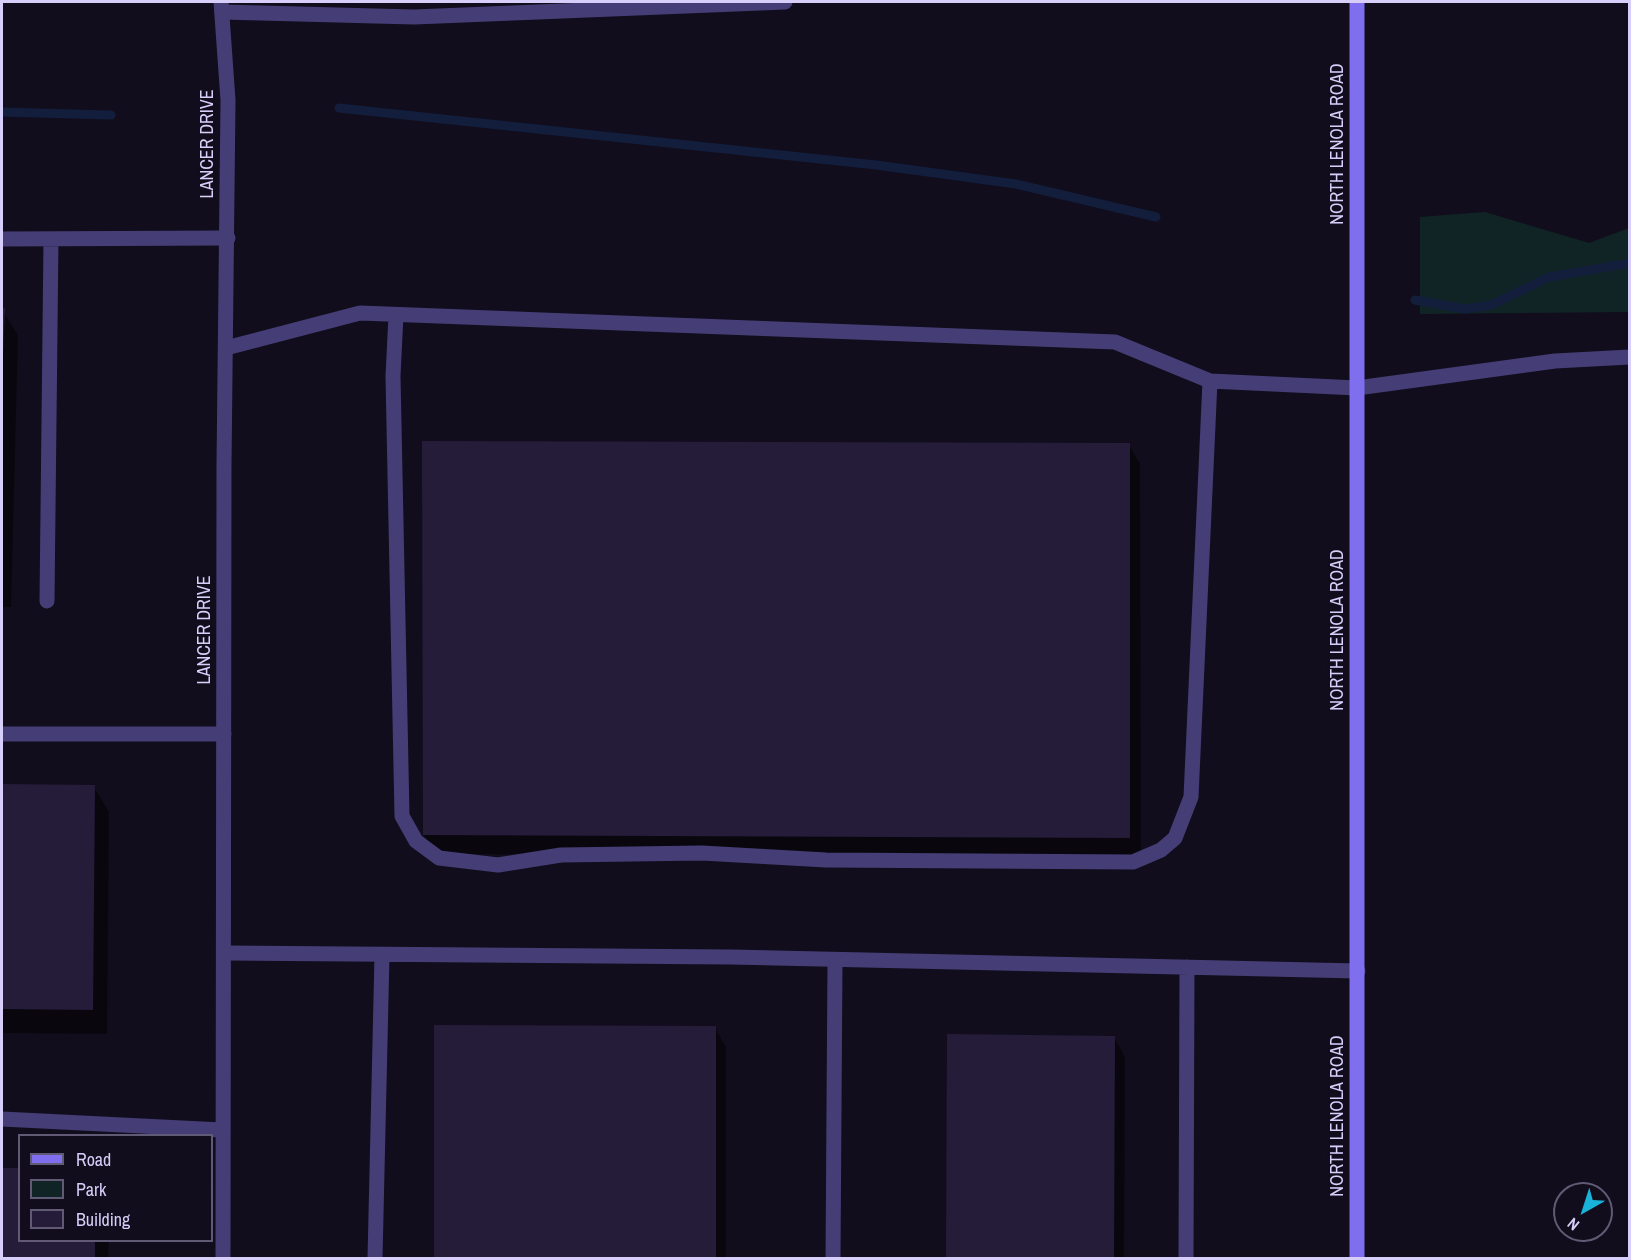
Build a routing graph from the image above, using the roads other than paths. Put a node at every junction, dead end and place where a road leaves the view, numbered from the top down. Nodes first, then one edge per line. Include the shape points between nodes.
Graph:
1 (785, 2) edge
2 (1357, 2) edge
3 (222, 7) edge
4 (228, 238) junction
5 (2, 239) edge
6 (51, 239) junction
7 (396, 315) junction
8 (226, 348) junction
9 (1629, 357) edge
10 (1209, 381) junction
11 (1357, 388) junction
12 (47, 601) dead end
13 (2, 734) edge
14 (224, 734) junction
15 (224, 953) junction
16 (382, 955) junction
17 (835, 960) junction
18 (1187, 967) junction
19 (1358, 971) junction
20 (2, 1119) edge
21 (222, 1130) junction
22 (223, 1258) edge
23 (375, 1258) edge
24 (833, 1258) edge
25 (1186, 1258) edge
26 (1357, 1258) edge

1 - 3 street via 414,17
2 - 11 main road, NORTH LENOLA ROAD
3 - 4 street, LANCER DRIVE via 228,100
4 - 6 street
4 - 8 street, LANCER DRIVE
5 - 6 street
6 - 12 street
7 - 8 street via 360,313
7 - 10 street via 1115,342
7 - 10 street via 393,376 402,816 416,841 439,858 498,865 561,855 702,853 825,860 1133,862 1161,850 1175,838 1191,797
8 - 14 street, LANCER DRIVE
9 - 11 street via 1555,361
10 - 11 street
11 - 19 main road, NORTH LENOLA ROAD
13 - 14 street
14 - 15 street, LANCER DRIVE
15 - 16 street
15 - 21 street, LANCER DRIVE
16 - 17 street
16 - 23 street
17 - 18 street
17 - 24 street
18 - 19 street
18 - 25 street
19 - 26 main road, NORTH LENOLA ROAD
20 - 21 street
21 - 22 street, LANCER DRIVE

